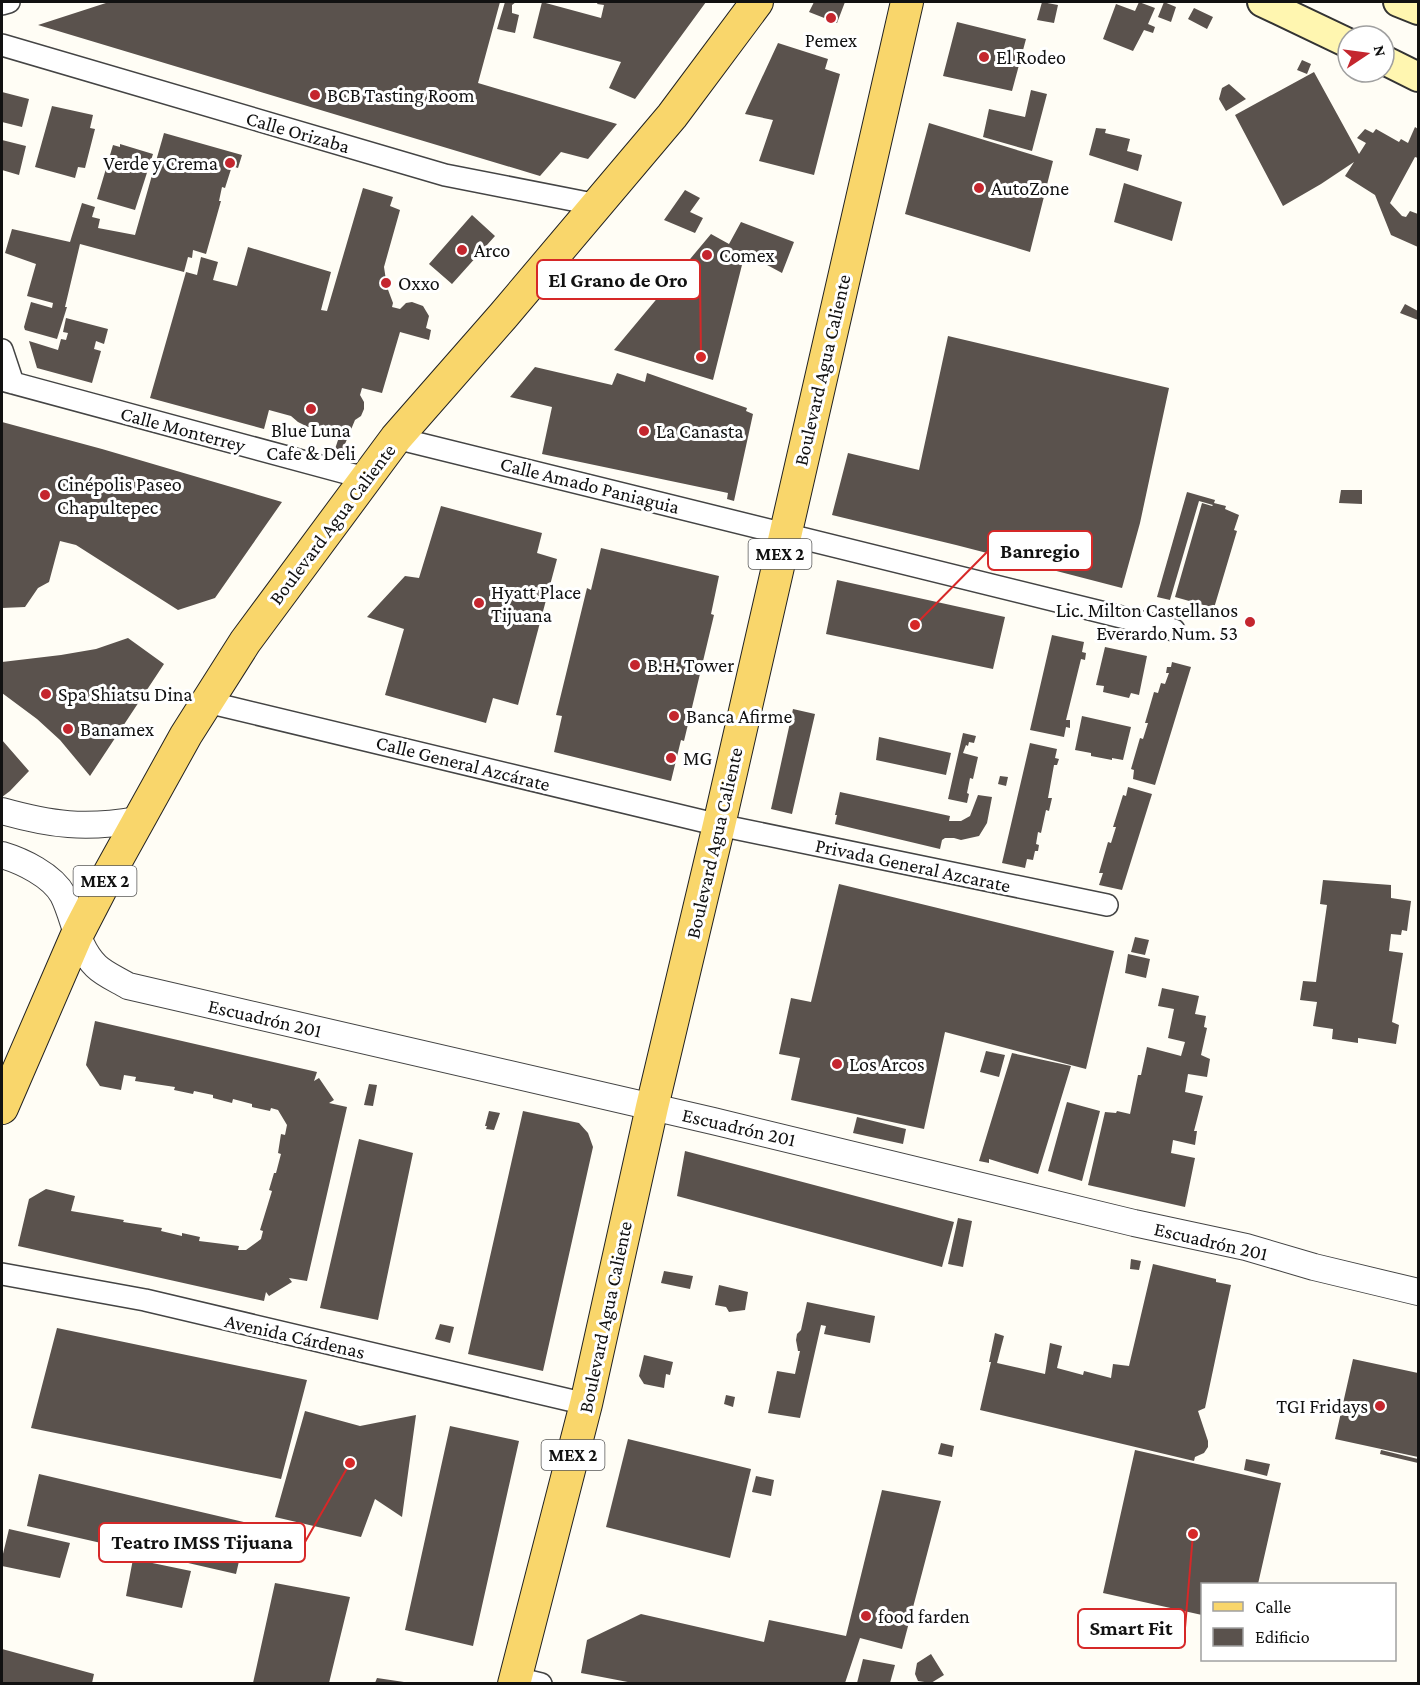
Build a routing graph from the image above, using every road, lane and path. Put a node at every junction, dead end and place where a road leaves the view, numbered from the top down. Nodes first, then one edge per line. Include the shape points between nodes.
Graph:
1 (9, 2) edge
2 (757, 2) edge
3 (907, 2) edge
4 (1262, 2) edge
5 (1398, 2) edge
6 (2, 4) edge
7 (1419, 10) edge
8 (1336, 37) edge
9 (2, 45) edge
10 (1396, 65) edge
11 (1419, 76) edge
12 (598, 206) junction
13 (2, 350) edge
14 (7, 382) edge
15 (396, 438) junction
16 (365, 478) junction
17 (785, 533) junction
18 (1174, 630) dead end
19 (207, 702) junction
20 (2, 811) edge
21 (137, 820) junction
22 (718, 825) junction
23 (2, 855) edge
24 (1107, 905) dead end
25 (76, 937) junction
26 (651, 1107) junction
27 (2, 1108) edge
28 (2, 1274) edge
29 (1419, 1292) edge
30 (586, 1404) junction
31 (524, 1682) edge

1 - 6 street
2 - 12 main road, Boulevard Agua Caliente / MEX 2 via 672,116
3 - 17 main road, Boulevard Agua Caliente / MEX 2
4 - 8 main road
5 - 7 main road
9 - 12 street, Calle Orizaba via 445,174
10 - 11 main road
12 - 15 main road, Boulevard Agua Caliente / MEX 2
13 - 14 street
14 - 16 street, Calle Monterrey
15 - 16 main road, Boulevard Agua Caliente / MEX 2
15 - 17 street, Calle Amado Paniaguia
16 - 19 main road, Boulevard Agua Caliente / MEX 2 via 245,642
17 - 18 street, Calle Amado Paniaguia
17 - 22 main road, Boulevard Agua Caliente / MEX 2
19 - 21 main road, Boulevard Agua Caliente / MEX 2
19 - 22 street, Calle General Azcárate
20 - 21 street via 46,823 111,824
21 - 25 main road, Boulevard Agua Caliente / MEX 2
22 - 24 street, Privada General Azcarate
22 - 26 main road, Boulevard Agua Caliente / MEX 2
23 - 25 street, Escuadrón 201 via 42,873 62,892
25 - 26 street, Escuadrón 201 via 96,967 128,986
25 - 27 main road, Boulevard Agua Caliente / MEX 2
26 - 29 street, Escuadrón 201
26 - 30 main road, Boulevard Agua Caliente / MEX 2
28 - 30 street, Avenida Cárdenas via 146,1300
30 - 31 main road, Boulevard Agua Caliente / MEX 2

